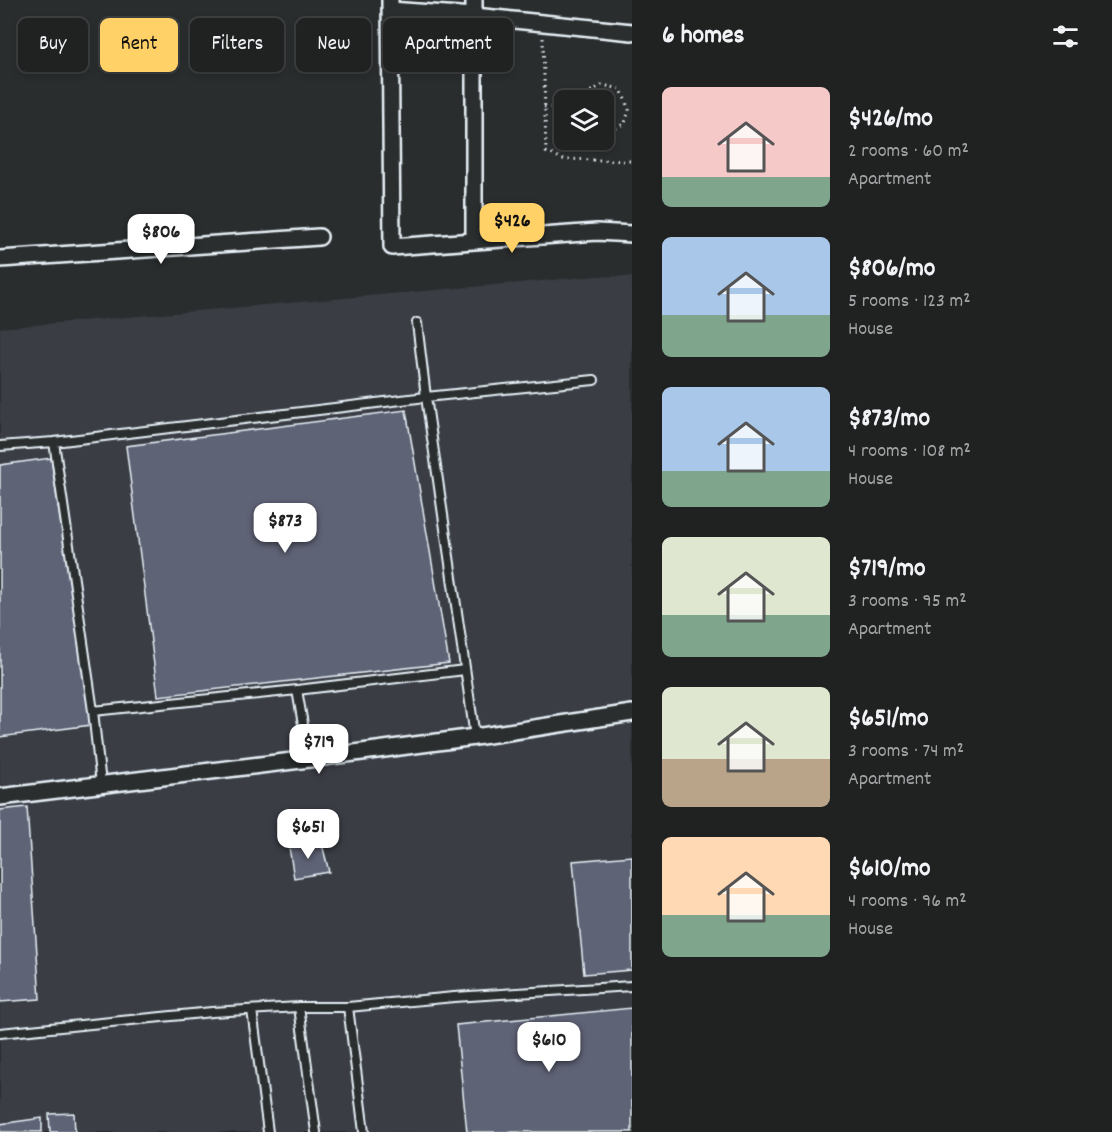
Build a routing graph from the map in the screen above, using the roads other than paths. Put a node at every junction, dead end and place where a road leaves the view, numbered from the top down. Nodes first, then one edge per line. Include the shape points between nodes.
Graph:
1 (390, 5) edge
2 (474, 8) edge
3 (632, 32) edge
4 (632, 234) edge
5 (319, 237) dead end
6 (474, 240) junction
7 (0, 259) edge
8 (417, 323) dead end
9 (594, 380) dead end
10 (426, 397) junction
11 (54, 442) junction
12 (0, 446) edge
13 (465, 670) junction
14 (297, 690) junction
15 (93, 711) junction
16 (632, 713) edge
17 (475, 737) junction
18 (309, 759) junction
19 (101, 784) junction
20 (0, 797) edge
21 (632, 986) edge
22 (348, 1006) junction
23 (299, 1007) junction
24 (252, 1010) junction
25 (0, 1033) edge
26 (268, 1132) edge
27 (316, 1132) edge
28 (364, 1132) edge

1 - 2 street
1 - 6 street via 392,247
2 - 3 street via 542,24
2 - 6 street
4 - 6 street via 597,232
5 - 7 street
8 - 10 lane
9 - 10 lane
10 - 11 lane
10 - 13 lane
11 - 12 lane
11 - 15 lane
13 - 14 lane
13 - 17 lane
14 - 15 lane
14 - 18 lane
15 - 19 lane
16 - 17 street
17 - 18 street
18 - 19 street
19 - 20 street
21 - 22 lane
22 - 23 lane
22 - 28 lane
23 - 24 lane
23 - 27 lane
24 - 25 lane
24 - 26 lane

